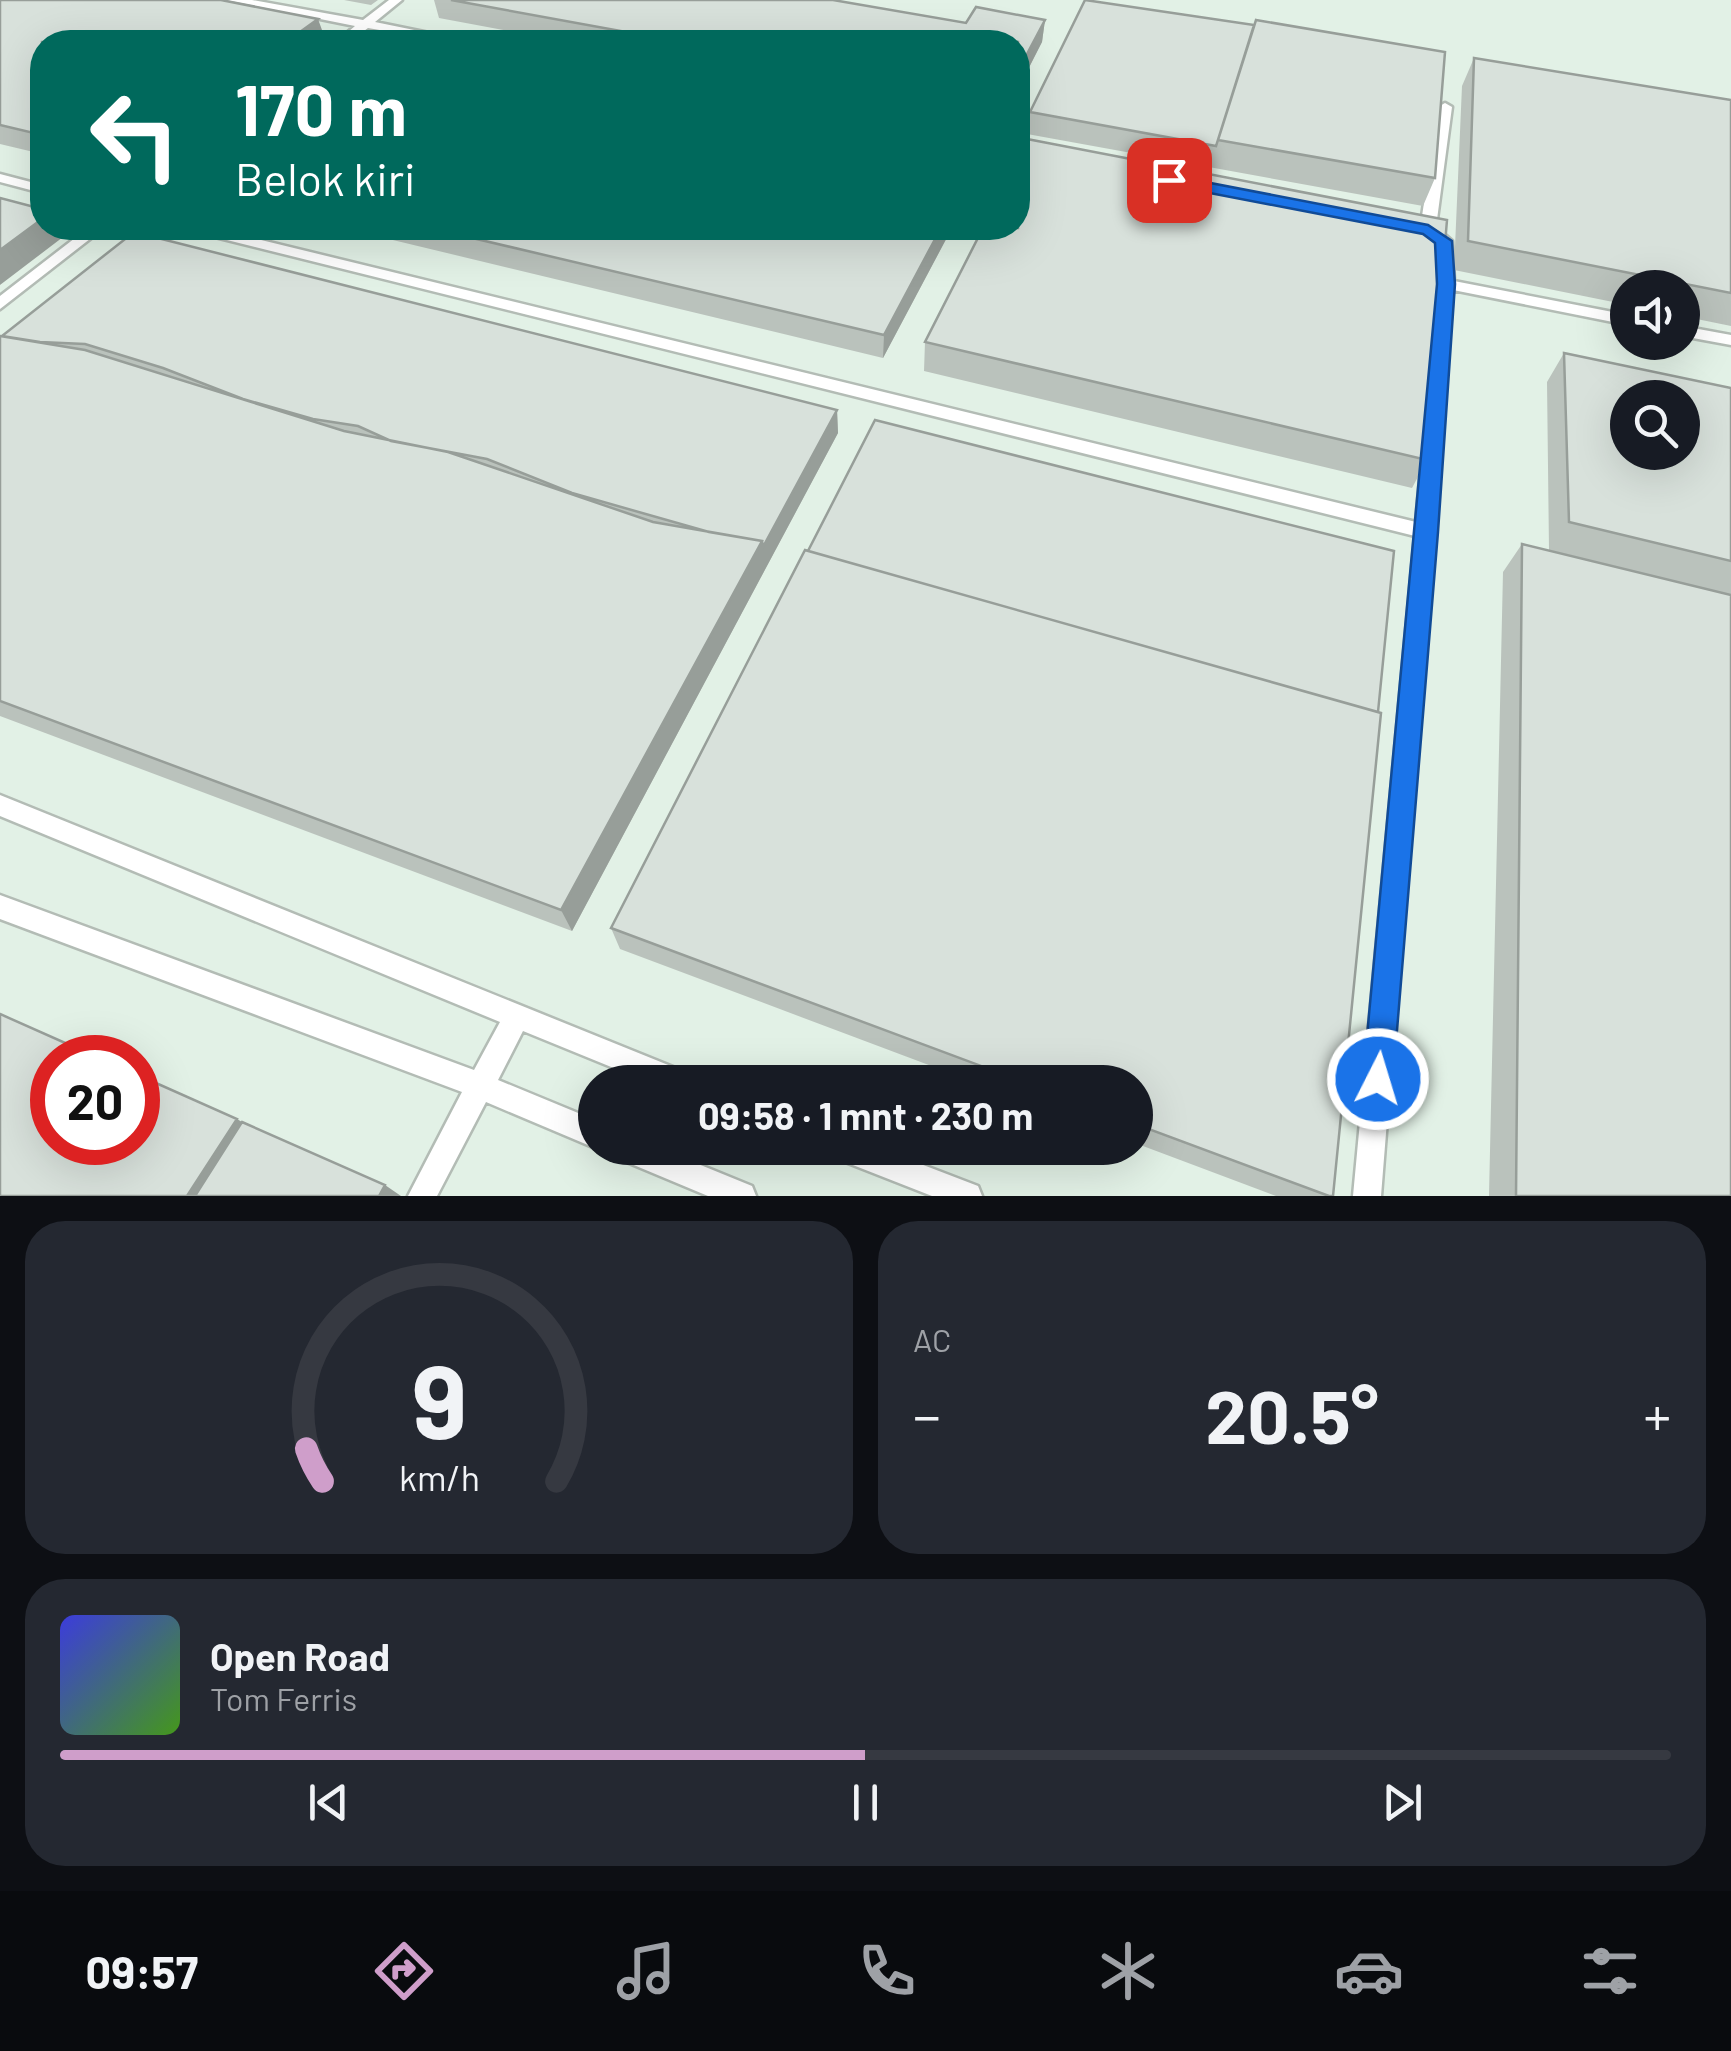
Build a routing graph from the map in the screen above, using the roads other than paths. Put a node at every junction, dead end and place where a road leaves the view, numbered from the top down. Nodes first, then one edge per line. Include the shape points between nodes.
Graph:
1 (232, 0) edge
2 (396, 0) edge
3 (364, 26) junction
4 (358, 30) edge
5 (395, 30) edge
6 (1445, 107) edge
7 (0, 178) edge
8 (30, 186) edge
9 (82, 240) edge
10 (151, 240) edge
11 (245, 240) edge
12 (120, 264) edge
13 (1446, 284) junction
14 (0, 304) edge
15 (1610, 316) edge
16 (1700, 334) edge
17 (1731, 340) edge
18 (1427, 532) junction
19 (0, 805) edge
20 (0, 907) edge
21 (516, 1018) junction
22 (636, 1065) edge
23 (481, 1086) junction
24 (578, 1127) edge
25 (668, 1165) edge
26 (889, 1165) edge
27 (422, 1196) edge
28 (742, 1196) edge
29 (968, 1196) edge
30 (1367, 1196) edge

1 - 3 lane
2 - 3 lane
3 - 4 lane
3 - 5 lane
6 - 13 lane via 1422,229 1444,241
7 - 8 lane
9 - 14 lane
10 - 12 lane
11 - 18 lane
13 - 15 lane
13 - 18 lane
16 - 17 lane
18 - 30 lane
19 - 21 lane
20 - 23 lane
21 - 22 lane
21 - 23 lane
23 - 24 lane
23 - 27 lane
25 - 28 lane
26 - 29 lane

